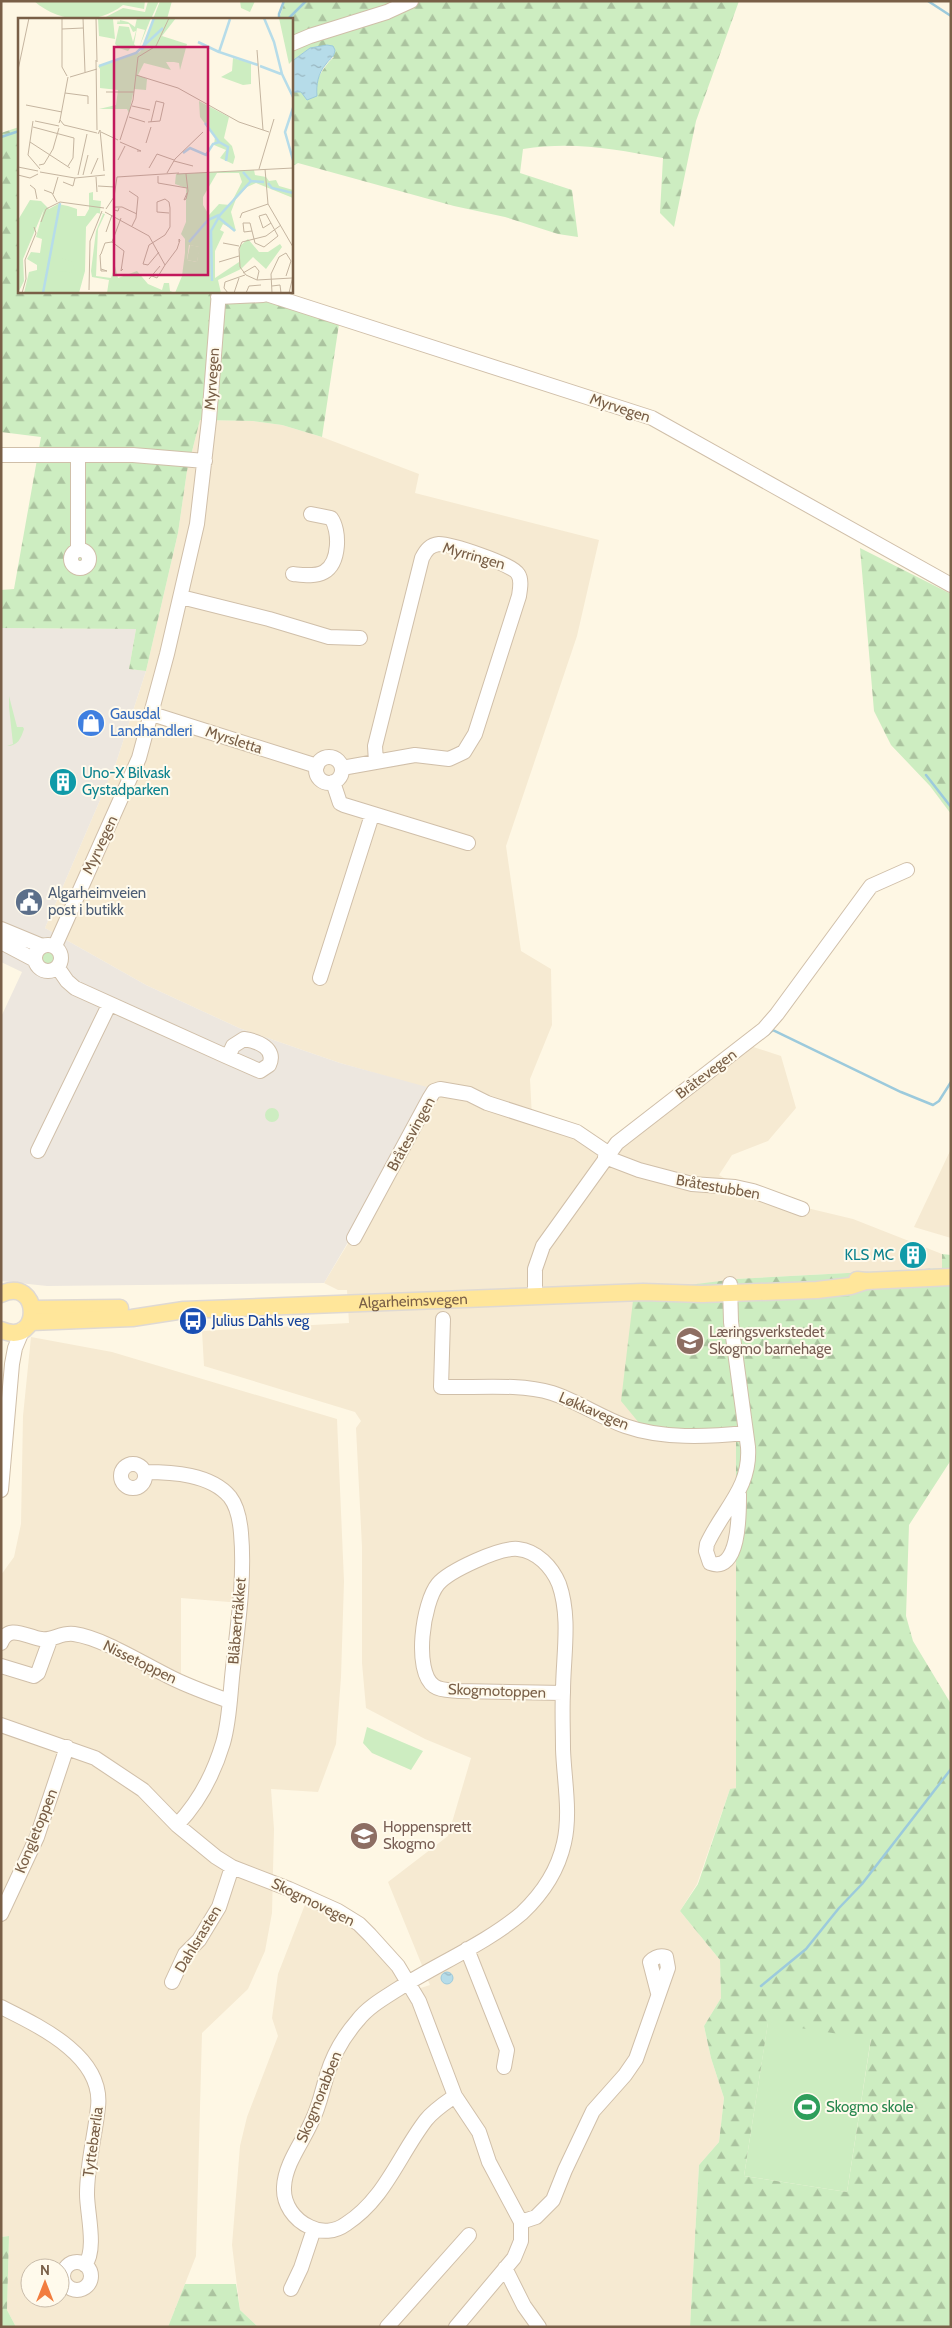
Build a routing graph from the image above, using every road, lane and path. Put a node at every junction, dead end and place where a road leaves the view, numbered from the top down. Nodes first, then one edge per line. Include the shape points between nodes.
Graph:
1 (412, 1) edge
2 (292, 44) edge
3 (260, 293) edge
4 (218, 294) edge
5 (1, 455) edge
6 (78, 455) junction
7 (205, 461) junction
8 (311, 514) dead end
9 (78, 549) dead end
10 (293, 574) dead end
11 (951, 585) edge
12 (180, 597) junction
13 (360, 638) dead end
14 (152, 714) junction
15 (376, 762) junction
16 (317, 766) junction
17 (342, 768) junction
18 (333, 782) junction
19 (372, 815) junction
20 (468, 843) dead end
21 (907, 870) dead end
22 (1, 929) edge
23 (1, 942) edge
24 (49, 946) junction
25 (35, 960) junction
26 (58, 968) junction
27 (320, 978) dead end
28 (109, 1005) junction
29 (228, 1057) dead end
30 (38, 1151) dead end
31 (607, 1155) junction
32 (802, 1209) dead end
33 (354, 1238) dead end
34 (951, 1276) edge
35 (731, 1289) junction
36 (1, 1294) edge
37 (535, 1296) junction
38 (443, 1319) dead end
39 (28, 1320) junction
40 (1, 1330) edge
41 (4, 1424) edge
42 (746, 1433) junction
43 (145, 1472) dead end
44 (1, 1490) edge
45 (739, 1494) dead end
46 (50, 1640) junction
47 (1, 1643) edge
48 (1, 1666) edge
49 (562, 1693) junction
50 (229, 1701) junction
51 (1, 1725) edge
52 (67, 1747) junction
53 (177, 1825) junction
54 (232, 1866) junction
55 (1, 1914) edge
56 (467, 1949) junction
57 (172, 1982) dead end
58 (409, 1982) junction
59 (658, 1993) dead end
60 (1, 2007) edge
61 (504, 2067) dead end
62 (455, 2096) junction
63 (521, 2222) junction
64 (314, 2229) junction
65 (469, 2235) dead end
66 (85, 2265) dead end
67 (505, 2268) junction
68 (291, 2289) dead end
69 (387, 2327) edge
70 (456, 2327) edge
71 (539, 2327) edge

1 - 2 street
3 - 4 street, Myrvegen
3 - 11 street, Myrvegen via 652,418
4 - 7 street, Myrvegen
5 - 6 street
6 - 7 street via 156,456
6 - 9 street
7 - 12 street, Myrvegen via 198,524
8 - 10 street via 331,518 336,524 338,539 334,556 329,568 322,573
12 - 13 street via 329,637
12 - 14 street, Myrvegen
14 - 16 street, Myrsletta
14 - 24 street, Myrvegen via 139,758
15 - 15 street, Myrringen via 415,756 449,759 464,752 475,734 519,596 519,575 510,566 446,545 431,546 426,550 375,746
15 - 17 street, Myrringen
16 - 17 street via 322,759 330,757 338,760
16 - 18 street via 316,773 320,778
17 - 18 street via 341,775
18 - 19 street via 340,803
19 - 20 street
19 - 27 street
21 - 31 street, Bråtevegen via 871,886 764,1029 625,1135
22 - 24 street
23 - 25 street
24 - 25 street via 36,952
24 - 26 street via 62,956
25 - 26 street via 42,970 50,972
26 - 28 street via 75,988
28 - 29 street
28 - 30 street
31 - 32 street, Bråtestubben via 639,1170 692,1184 736,1187
31 - 33 street, Bråtesvingen via 577,1132 487,1103 469,1094 440,1089 434,1091 429,1099
31 - 37 street, Bråtevegen via 543,1246 536,1269
34 - 35 main road, Algarheimsvegen via 866,1281 817,1290
35 - 37 main road, Algarheimsvegen via 671,1294
35 - 42 street
36 - 39 main road via 22,1293 29,1300
37 - 39 main road, Algarheimsvegen via 184,1310 139,1317
38 - 42 street, Løkkavegen via 441,1387 541,1391 624,1426 654,1434
39 - 40 main road, Algarheimsvegen via 14,1333
39 - 41 street via 15,1348
41 - 44 street
42 - 45 street via 748,1467
43 - 50 street, Blåbærtråkket via 167,1472 212,1484 229,1497 237,1512 241,1530 242,1575
46 - 47 street, Nissetoppen via 10,1632
46 - 48 street via 34,1676
46 - 50 street, Nissetoppen via 62,1634 91,1639
49 - 49 street, Skogmotoppen via 563,1606 558,1583 540,1558 526,1551 502,1550 446,1577 437,1586 426,1614 423,1637 423,1663 433,1685 442,1690
49 - 56 street, Skogmotoppen via 566,1814 559,1859 532,1904
50 - 53 street, Blåbærtråkket via 223,1743 212,1774 202,1794
51 - 52 street, Skogmovegen
52 - 53 street, Skogmovegen via 118,1772 143,1790
52 - 55 street, Kongletoppen via 39,1831
53 - 54 street, Skogmovegen via 203,1848
54 - 57 street, Dahlsrasten via 219,1907 199,1940 186,1954
54 - 58 street, Skogmovegen via 316,1900 359,1924 390,1955
56 - 58 street, Skogmotoppen
56 - 61 street via 507,2050
58 - 62 street, Skogmovegen
58 - 64 street, Skogmorabben via 374,2004 341,2043 312,2122 288,2168 284,2187 288,2206 298,2219
59 - 63 street via 636,2058 593,2111 553,2200 536,2217
60 - 66 street, Tyttebærlia via 53,2036 84,2062 96,2081 98,2106 87,2195 90,2252
62 - 63 street, Skogmovegen via 479,2132 489,2162
62 - 64 street via 427,2120 391,2178 363,2211 336,2229
63 - 67 street via 518,2249
64 - 68 street
65 - 69 street
67 - 70 street
67 - 71 street via 524,2306

